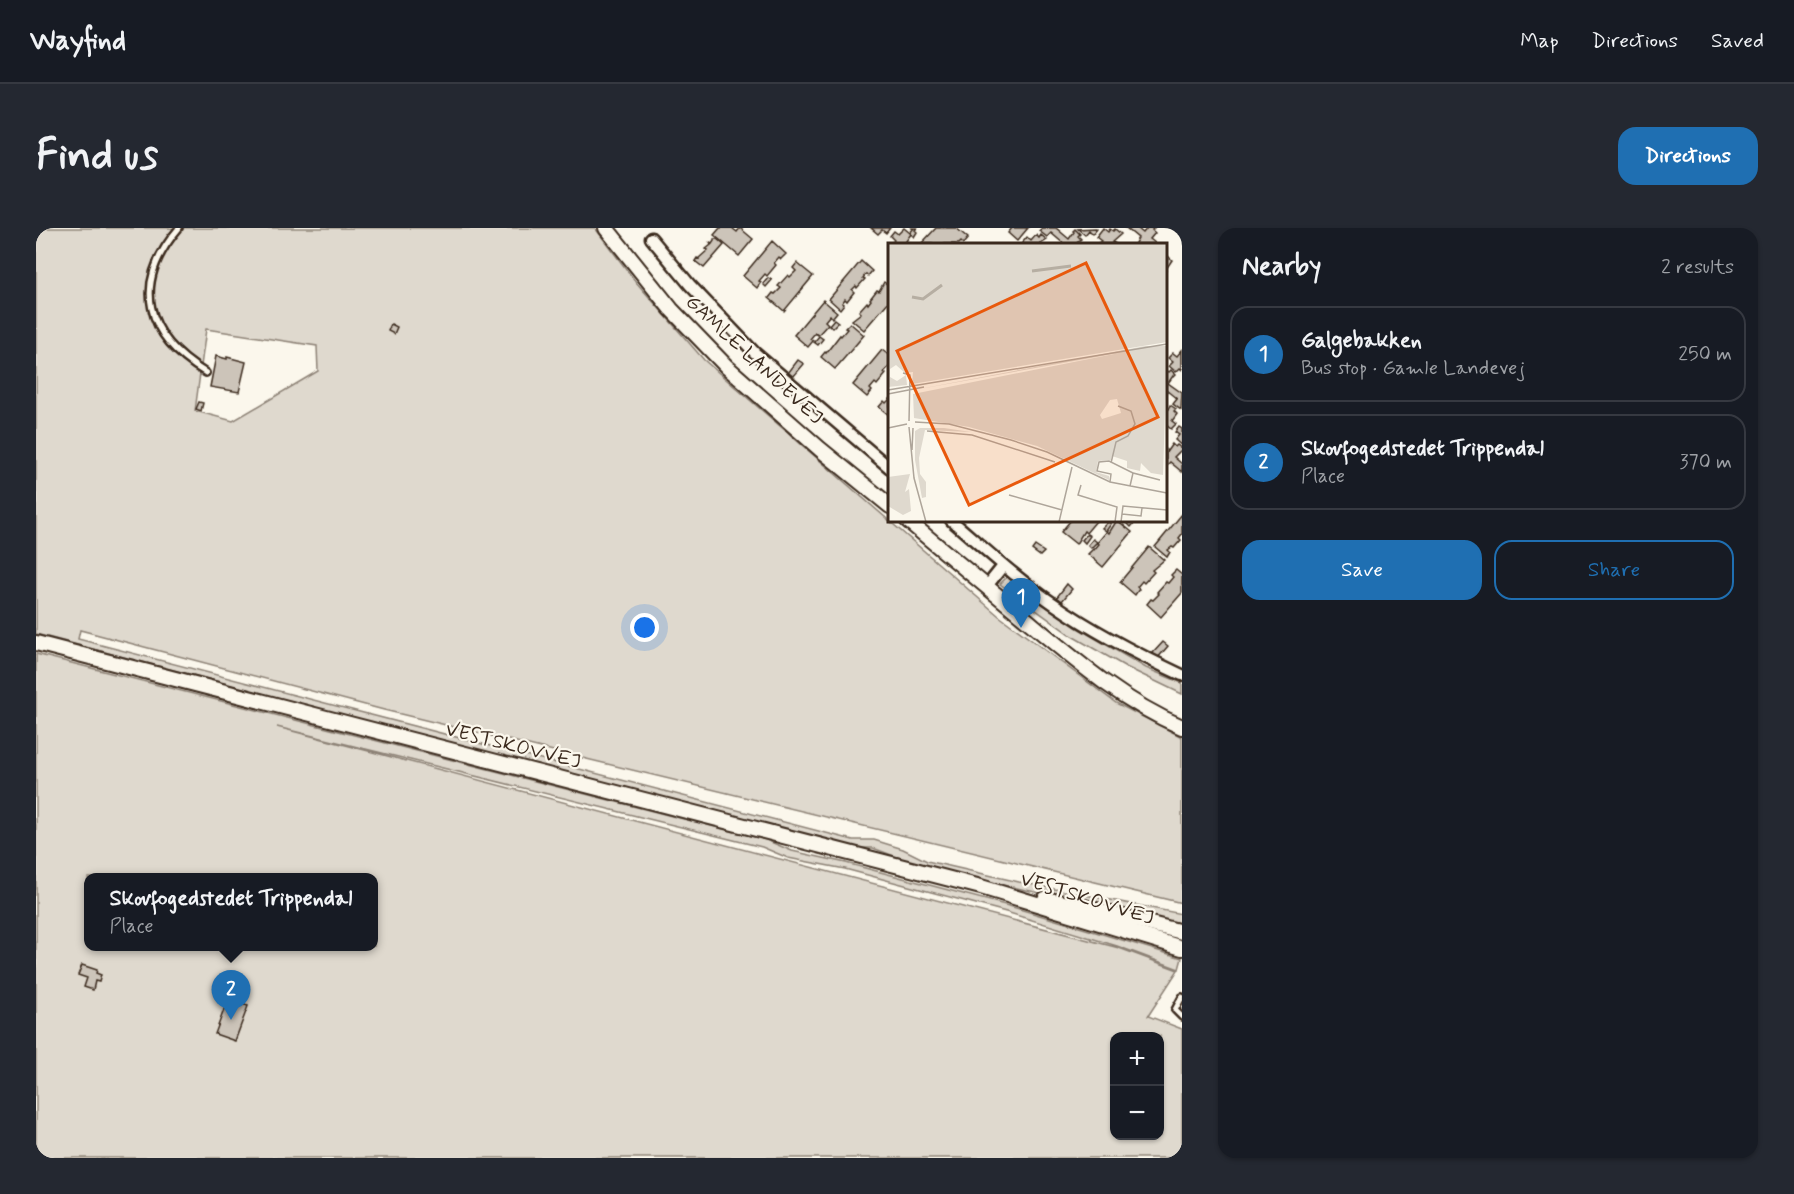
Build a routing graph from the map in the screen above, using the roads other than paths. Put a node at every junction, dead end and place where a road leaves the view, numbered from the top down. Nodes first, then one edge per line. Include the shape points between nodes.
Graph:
1 (179, 228) edge
2 (606, 228) edge
3 (651, 238) dead end
4 (206, 373) dead end
5 (888, 466) edge
6 (888, 504) edge
7 (909, 522) edge
8 (953, 522) edge
9 (1004, 566) junction
10 (987, 586) junction
11 (36, 643) edge
12 (1182, 675) edge
13 (1182, 727) edge
14 (981, 887) junction
15 (1182, 932) edge
16 (1182, 948) edge
17 (1182, 997) edge
18 (1182, 1017) edge

1 - 4 lane via 156,263 150,301 159,330 181,355
2 - 6 street, GAMLE LANDEVEJ via 670,309 727,367
3 - 5 street via 755,353
7 - 10 street
8 - 9 street
9 - 10 street
9 - 12 street via 1086,626
10 - 13 street via 1092,675 1127,699
11 - 14 street, VESTSKOVVEJ
14 - 15 street, VESTSKOVVEJ
14 - 16 street, VESTSKOVVEJ
17 - 18 lane via 1174,1010

